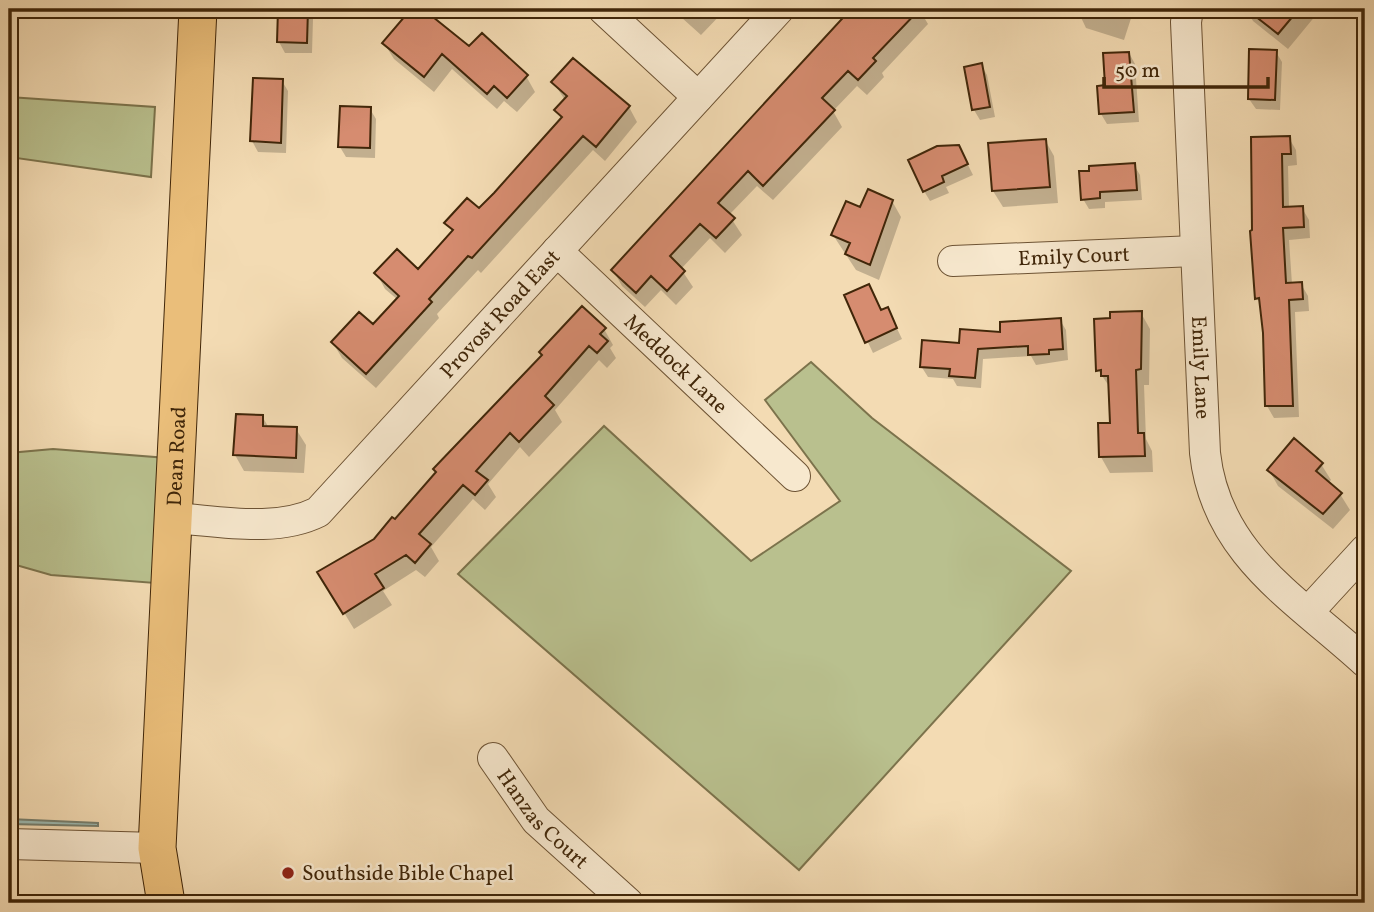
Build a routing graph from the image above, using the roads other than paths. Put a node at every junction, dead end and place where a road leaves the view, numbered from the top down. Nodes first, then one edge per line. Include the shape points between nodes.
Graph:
1 (198, 9) edge
2 (603, 9) edge
3 (779, 9) edge
4 (1188, 9) edge
5 (698, 97) junction
6 (557, 251) junction
7 (1195, 251) junction
8 (953, 261) dead end
9 (795, 476) dead end
10 (174, 518) junction
11 (1365, 550) edge
12 (1309, 611) junction
13 (1365, 662) edge
14 (493, 758) dead end
15 (9, 844) edge
16 (157, 848) junction
17 (166, 903) edge
18 (628, 903) edge

1 - 10 main road, Dean Road
2 - 5 street
3 - 5 street, Provost Road East
4 - 7 street, Emily Lane
5 - 6 street, Provost Road East
6 - 9 street, Meddock Lane
6 - 10 street, Provost Road East via 318,512 282,524
7 - 8 street, Emily Court
7 - 12 street, Emily Lane via 1205,453 1212,495 1228,529 1251,560
10 - 16 main road, Dean Road
11 - 12 street
12 - 13 street, Emily Lane
14 - 18 street, Hanzas Court via 536,820
15 - 16 street
16 - 17 main road, Dean Road

